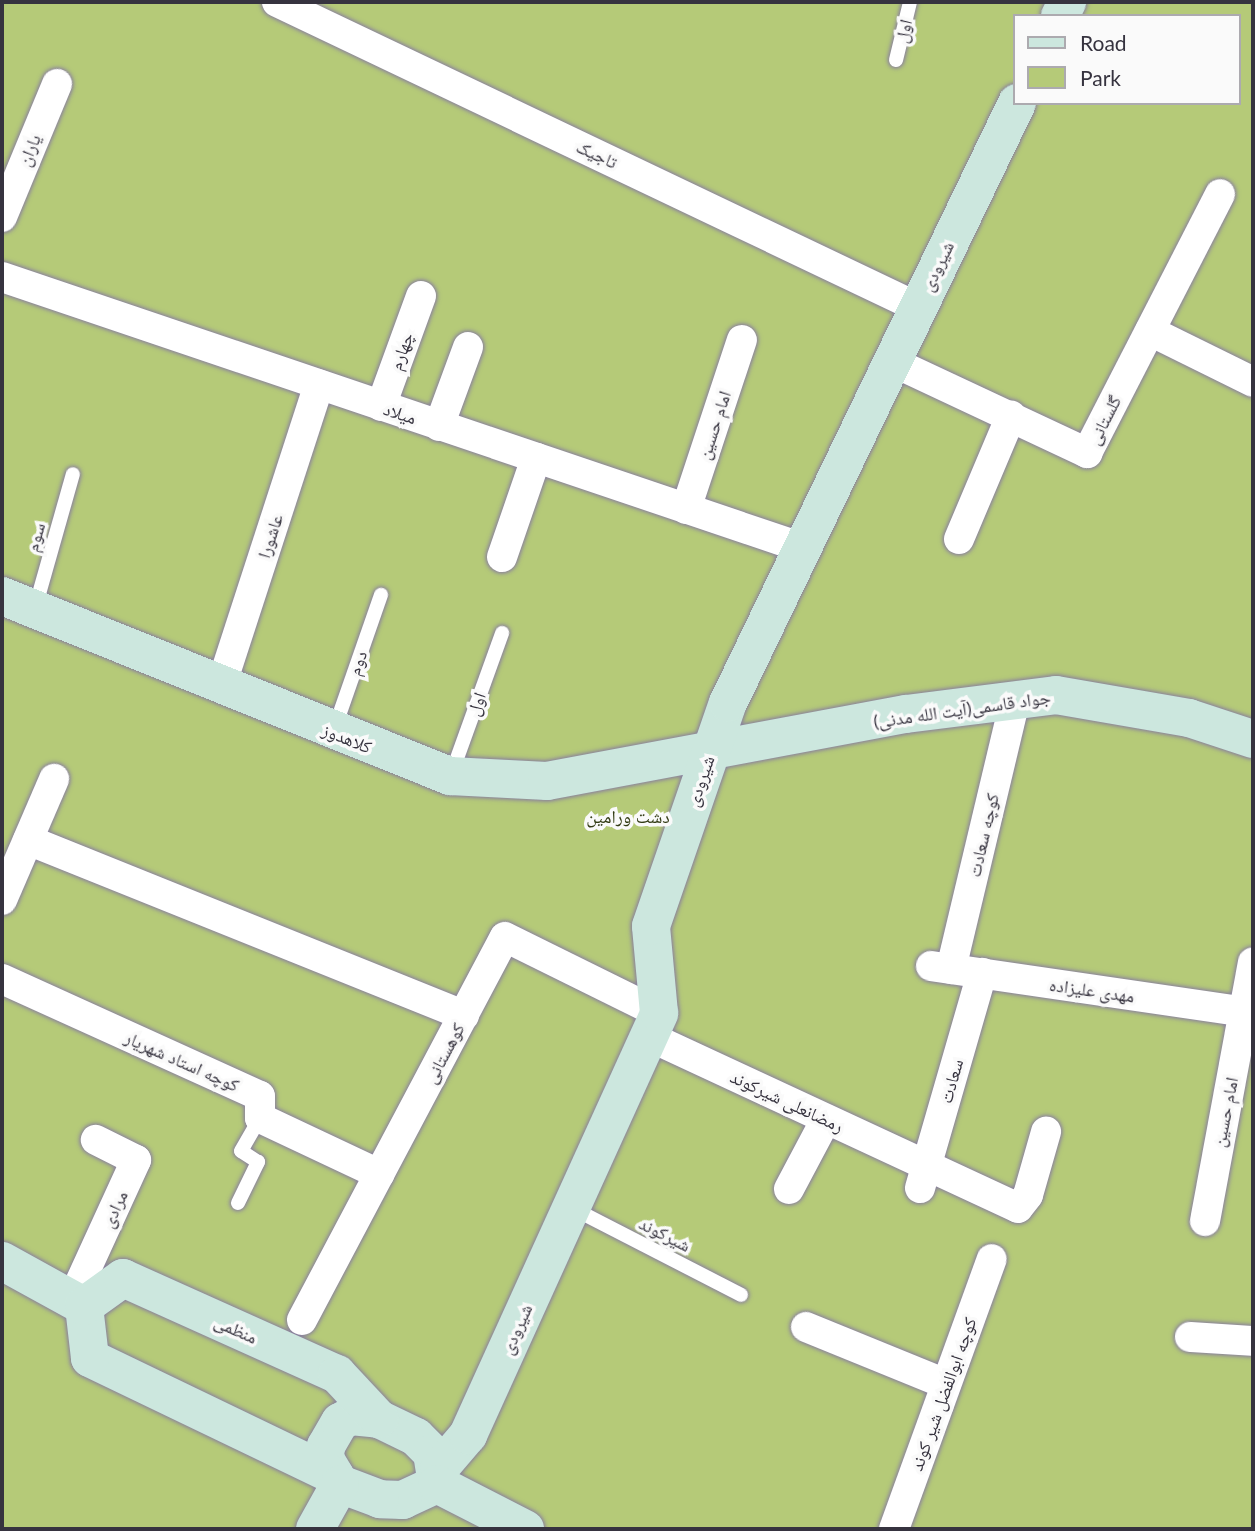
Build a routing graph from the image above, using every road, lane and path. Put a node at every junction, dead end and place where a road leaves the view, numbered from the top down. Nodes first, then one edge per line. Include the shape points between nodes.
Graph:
1 (277, 2) edge
2 (910, 2) edge
3 (896, 60) dead end
4 (57, 84) dead end
5 (1016, 105) edge
6 (1220, 194) dead end
7 (2, 217) edge
8 (2, 277) edge
9 (421, 296) dead end
10 (917, 307) junction
11 (1150, 331) junction
12 (742, 340) dead end
13 (468, 347) dead end
14 (891, 361) junction
15 (1253, 382) edge
16 (319, 385) junction
17 (381, 406) junction
18 (1011, 416) junction
19 (439, 426) junction
20 (536, 458) junction
21 (73, 474) dead end
22 (686, 509) junction
23 (959, 539) dead end
24 (800, 547) junction
25 (502, 557) dead end
26 (381, 595) dead end
27 (18, 603) edge
28 (502, 633) dead end
29 (221, 686) junction
30 (1015, 701) junction
31 (334, 732) junction
32 (1253, 739) edge
33 (710, 751) junction
34 (450, 776) junction
35 (54, 779) dead end
36 (28, 840) junction
37 (2, 900) edge
38 (1253, 962) edge
39 (941, 967) joint
40 (982, 973) junction
41 (2, 979) edge
42 (1249, 1013) edge
43 (464, 1015) junction
44 (654, 1024) junction
45 (260, 1118) junction
46 (826, 1119) junction
47 (1046, 1132) dead end
48 (96, 1140) dead end
49 (379, 1174) junction
50 (923, 1177) junction
51 (789, 1189) dead end
52 (238, 1203) dead end
53 (571, 1207) junction
54 (1205, 1221) dead end
55 (992, 1259) dead end
56 (2, 1261) edge
57 (741, 1294) dead end
58 (78, 1303) junction
59 (302, 1320) dead end
60 (806, 1327) dead end
61 (1190, 1337) dead end
62 (1253, 1341) edge
63 (946, 1384) junction
64 (379, 1419) junction
65 (438, 1477) junction
66 (338, 1480) junction
67 (315, 1529) edge
68 (525, 1529) edge
69 (894, 1529) edge

1 - 10 street, تاجیک
2 - 3 lane, اول
4 - 7 street, یاران
5 - 10 street, شیرودی
6 - 11 street, گلستانی
8 - 16 street, میلاد
9 - 17 street, چهارم
10 - 14 street, شیرودی
11 - 15 street
11 - 18 street, گلستانی via 1087,453
12 - 22 street, امام حسین
13 - 19 street
14 - 18 street, گلستانی
14 - 24 street, شیرودی
16 - 17 street, میلاد
16 - 29 street, عاشورا
17 - 19 street, میلاد
18 - 23 street
19 - 20 street, میلاد
20 - 22 street, میلاد
20 - 25 street
21 - 27 lane, سوم
22 - 24 street, میلاد
24 - 33 street, شیرودی
26 - 31 lane, دوم
27 - 29 street, کلاهدوز
28 - 34 lane, اول
29 - 31 street, کلاهدوز
30 - 32 street, جواد قاسمی(آیت الله مدنی) via 1070,698 1189,718
30 - 33 street, جواد قاسمی(آیت الله مدنی)
30 - 39 street, کوچه سعادت
31 - 34 street, کلاهدوز
33 - 34 street, کلاهدوز via 547,781
33 - 44 street, شیرودی via 651,926
35 - 36 street
36 - 37 street
36 - 43 street
38 - 42 street, امام حسین
39 - 40 street, مهدی علیزاده
40 - 42 street, مهدی علیزاده
40 - 50 street, سعادت
41 - 45 street, کوچه استاد شهریار via 260,1097
42 - 54 street, امام حسین
43 - 44 street, کوهستانی via 505,937
43 - 49 street, کوهستانی
44 - 46 street, رمضانعلی شیرکوند
44 - 53 street, شیرودی
45 - 49 street
45 - 52 lane via 241,1151 258,1161
46 - 50 street, رمضانعلی شیرکوند
46 - 51 street
47 - 50 street, رمضانعلی شیرکوند via 1028,1195 1018,1208
48 - 58 street, مرادی via 136,1160
49 - 59 street, کوهستانی
53 - 57 lane, شیرکوند
53 - 65 street, شیرودی via 468,1435
55 - 63 street, کوچه ابوالفضل شیر کوند
56 - 58 street
58 - 64 street, منظمی via 123,1278 337,1374
58 - 66 street via 90,1358
60 - 63 street
61 - 62 street
63 - 69 street, کوچه ابوالفضل شیر کوند
64 - 65 street via 416,1437
64 - 66 street via 351,1416 340,1422 325,1460
65 - 66 street via 403,1500 380,1499
65 - 68 street
66 - 67 street

